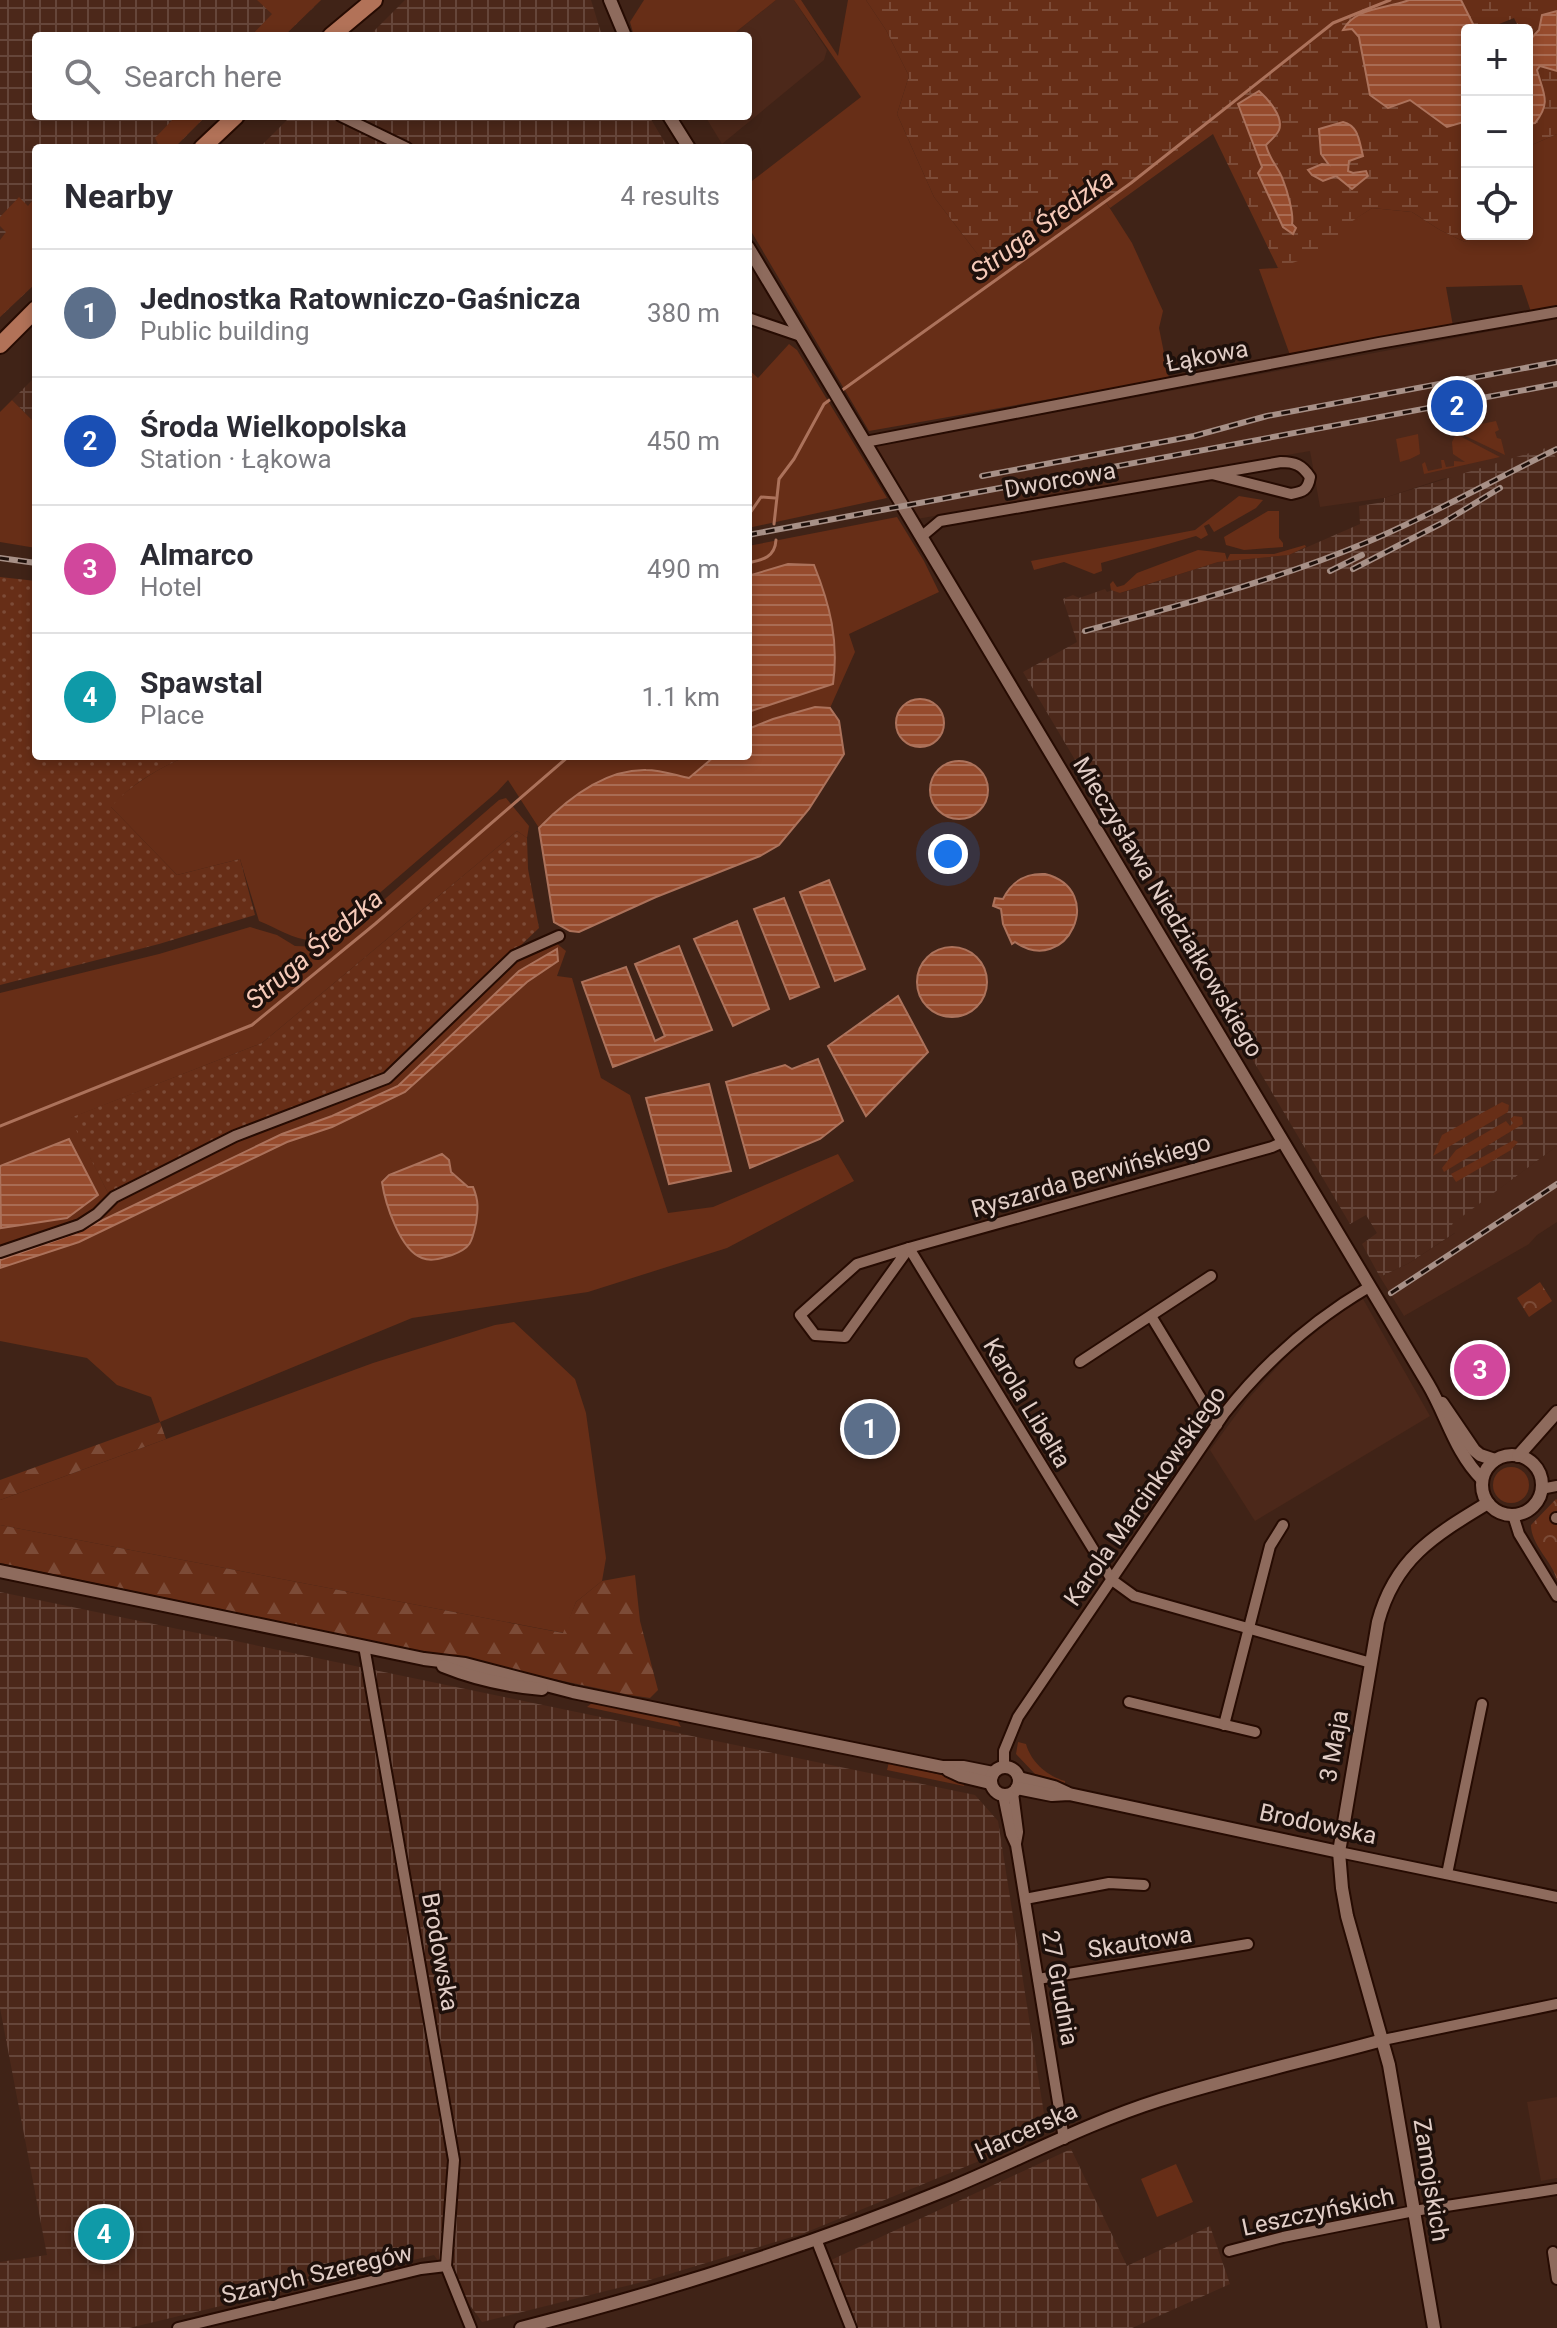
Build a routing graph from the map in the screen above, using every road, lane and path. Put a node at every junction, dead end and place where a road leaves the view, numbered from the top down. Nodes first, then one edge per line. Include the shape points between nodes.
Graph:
1 (374, 0) edge
2 (610, 0) edge
3 (336, 32) edge
4 (623, 32) edge
5 (232, 120) edge
6 (349, 120) edge
7 (672, 120) edge
8 (206, 144) edge
9 (399, 144) edge
10 (686, 144) edge
11 (752, 254) edge
12 (1557, 312) edge
13 (32, 313) edge
14 (752, 319) edge
15 (801, 336) junction
16 (0, 345) edge
17 (865, 442) junction
18 (1212, 474) junction
19 (921, 537) junction
20 (559, 936) dead end
21 (1283, 1142) junction
22 (909, 1248) junction
23 (0, 1252) edge
24 (1211, 1276) dead end
25 (1369, 1287) junction
26 (1151, 1316) junction
27 (1080, 1362) dead end
28 (1435, 1395) junction
29 (1557, 1412) edge
30 (1217, 1425) junction
31 (1518, 1456) junction
32 (1495, 1460) junction
33 (1482, 1479) junction
34 (1557, 1486) edge
35 (1541, 1489) junction
36 (1488, 1503) junction
37 (1513, 1515) junction
38 (1283, 1525) dead end
39 (0, 1571) edge
40 (1112, 1580) junction
41 (1557, 1596) edge
42 (1249, 1627) junction
43 (364, 1646) junction
44 (1371, 1663) junction
45 (1129, 1702) dead end
46 (1482, 1704) dead end
47 (1224, 1725) junction
48 (1255, 1732) dead end
49 (996, 1774) junction
50 (1013, 1788) junction
51 (1339, 1852) junction
52 (1447, 1874) junction
53 (1144, 1885) dead end
54 (1557, 1897) edge
55 (1025, 1899) junction
56 (1248, 1944) dead end
57 (1038, 1979) junction
58 (1557, 2004) edge
59 (1383, 2040) junction
60 (1064, 2139) junction
61 (1557, 2189) edge
62 (1414, 2211) junction
63 (816, 2239) junction
64 (1229, 2251) dead end
65 (1553, 2252) dead end
66 (446, 2266) junction
67 (1557, 2279) edge
68 (178, 2328) edge
69 (471, 2328) edge
70 (521, 2328) edge
71 (851, 2328) edge
72 (1434, 2328) edge

1 - 3 highway
2 - 4 street
5 - 8 highway
6 - 9 street
7 - 10 street
11 - 15 street
12 - 17 street, Łąkowa
13 - 16 highway
14 - 15 street
15 - 17 street, Mieczysława Niedziałkowskiego
17 - 19 street, Mieczysława Niedziałkowskiego
18 - 18 street, Dworcowa via 1291,494 1302,492 1310,477 1294,462
18 - 19 street, Dworcowa via 940,521
19 - 21 street, Mieczysława Niedziałkowskiego
20 - 23 street via 514,956 387,1078 235,1136 114,1197 80,1225
21 - 22 street, Ryszarda Berwińskiego
21 - 25 street, Mieczysława Niedziałkowskiego
22 - 22 street, Ryszarda Berwińskiego via 857,1264 800,1315 815,1335 845,1337
22 - 40 street, Karola Libelta
24 - 26 street
25 - 28 street, Mieczysława Niedziałkowskiego
25 - 30 street, Karola Marcinkowskiego via 1284,1348
26 - 27 street
26 - 30 street
28 - 32 street, Mieczysława Niedziałkowskiego via 1474,1450
28 - 33 street, Mieczysława Niedziałkowskiego via 1451,1434
29 - 31 street
30 - 40 street, Karola Marcinkowskiego
31 - 32 street
31 - 35 street via 1536,1468
32 - 33 street
33 - 36 street
34 - 35 street
35 - 37 street via 1532,1507
36 - 37 street
36 - 44 street, 3 Maja via 1424,1544 1399,1572 1383,1605
37 - 41 street
38 - 42 street via 1270,1546
39 - 43 street
40 - 42 street via 1134,1596
40 - 49 street, Karola Marcinkowskiego via 1013,1727
42 - 44 street
42 - 47 street
43 - 49 street
43 - 66 street, Brodowska via 454,2160
44 - 51 street, 3 Maja
45 - 47 street
46 - 52 street
47 - 48 street
49 - 50 street via 997,1793
49 - 50 street via 1011,1768
50 - 51 street, Brodowska via 1054,1787
50 - 55 street, 27 Grudnia via 1011,1834
51 - 52 street, Brodowska
51 - 59 street, 3 Maja via 1347,1916
52 - 54 street, Brodowska
53 - 55 street via 1109,1883
55 - 57 street, 27 Grudnia
56 - 57 street, Skautowa
57 - 60 street, 27 Grudnia
58 - 59 street, Harcerska
59 - 60 street, Harcerska via 1160,2100
59 - 62 street, Zamojskich
60 - 63 street, Harcerska
61 - 62 street, Leszczyńskich
62 - 64 street, Leszczyńskich
62 - 72 street, Zamojskich
63 - 70 street, Harcerska via 622,2302
63 - 71 street
65 - 67 street
66 - 68 street, Szarych Szeregów
66 - 69 street, Szarych Szeregów

